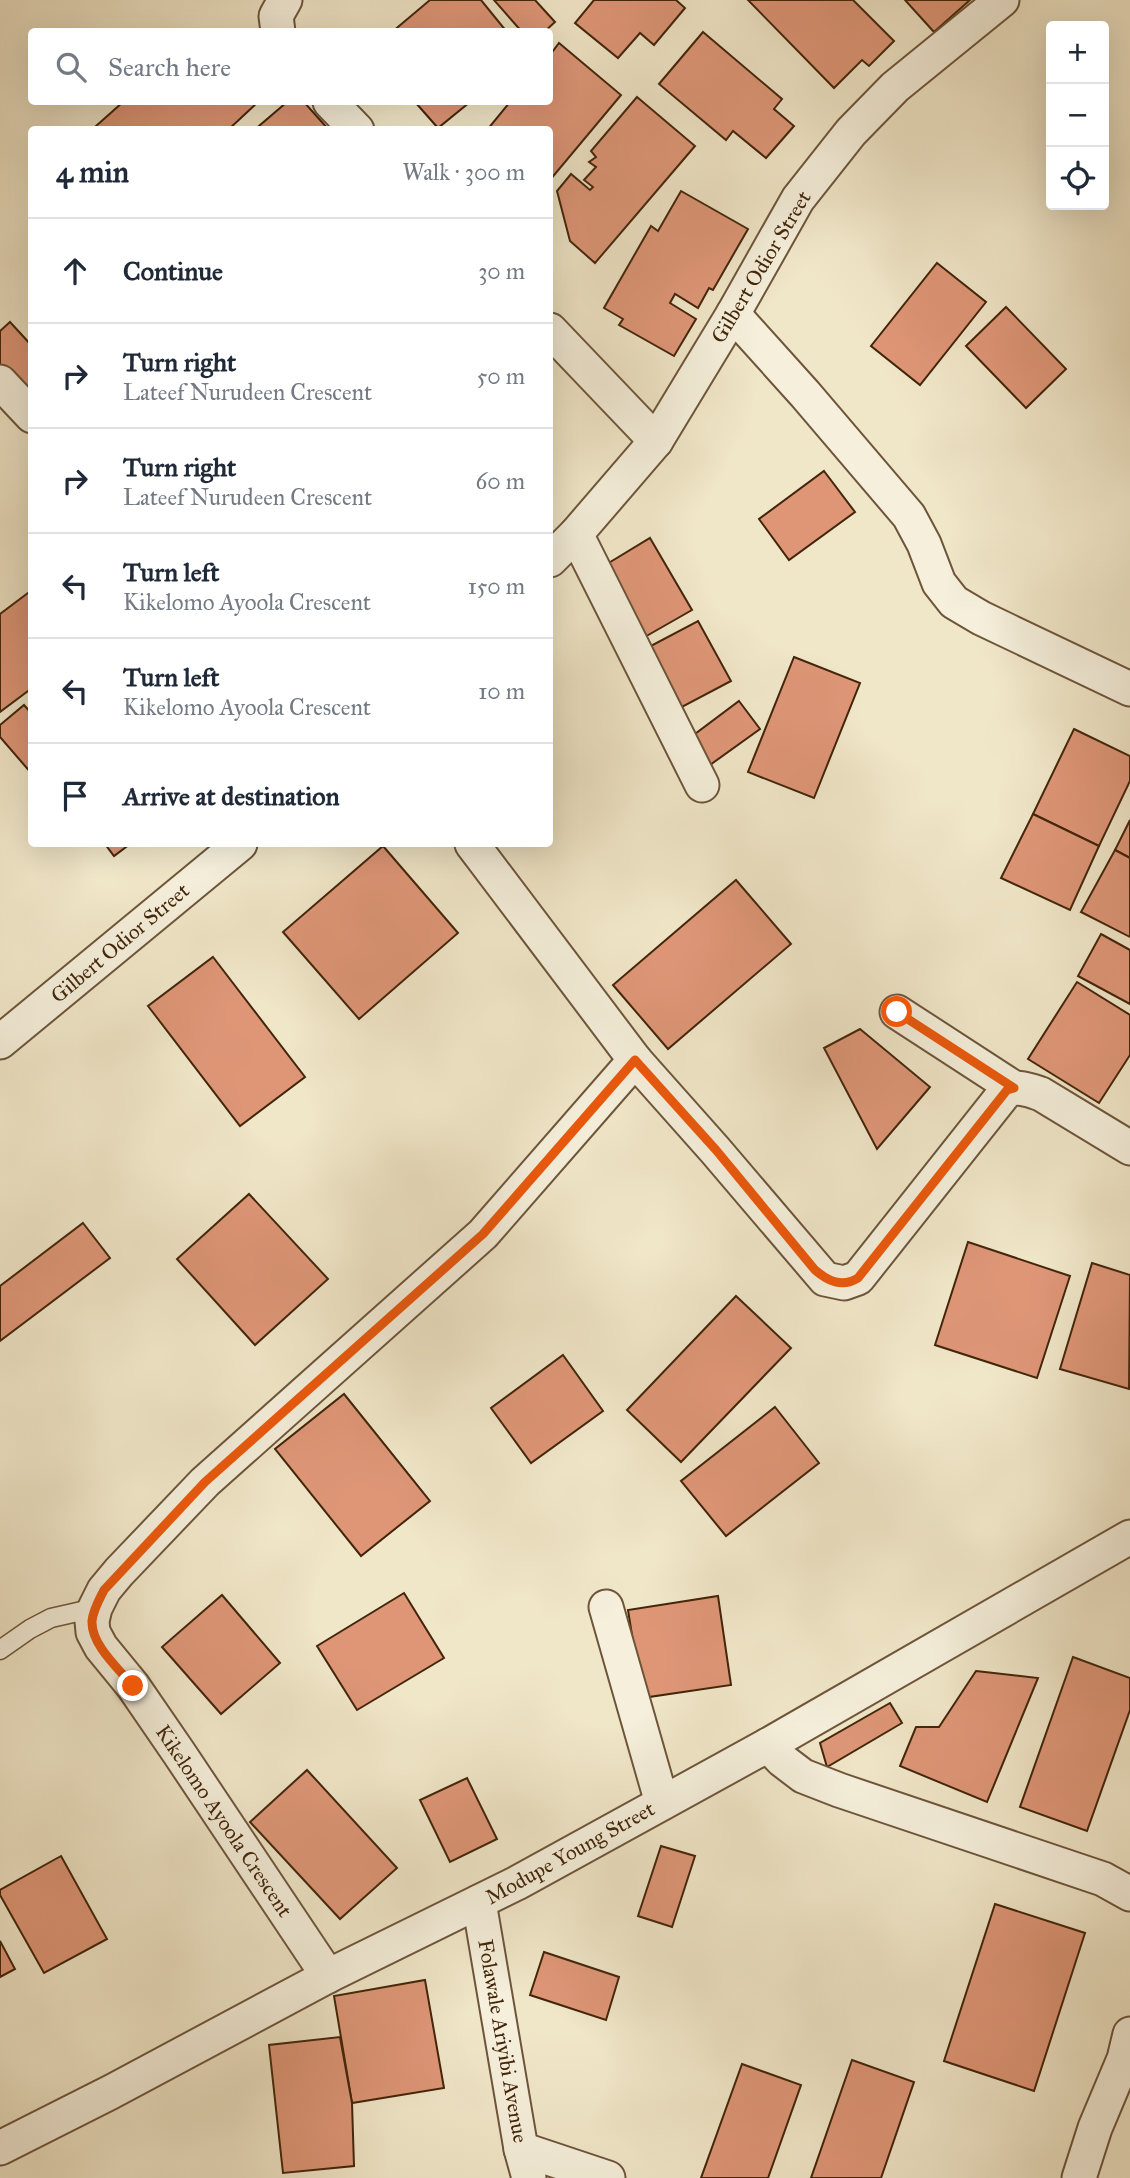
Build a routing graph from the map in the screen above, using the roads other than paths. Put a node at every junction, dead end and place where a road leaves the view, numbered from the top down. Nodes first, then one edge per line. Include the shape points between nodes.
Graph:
1 (285, 0) edge
2 (1002, 0) edge
3 (278, 28) edge
4 (334, 105) edge
5 (353, 126) edge
6 (733, 314) junction
7 (553, 333) edge
8 (0, 383) edge
9 (28, 412) edge
10 (656, 441) junction
11 (576, 534) junction
12 (553, 557) edge
13 (1130, 689) edge
14 (702, 785) dead end
15 (236, 847) edge
16 (474, 847) edge
17 (897, 1012) dead end
18 (0, 1042) edge
19 (635, 1060) junction
20 (1014, 1088) junction
21 (1130, 1148) edge
22 (1130, 1537) edge
23 (606, 1607) dead end
24 (95, 1608) junction
25 (0, 1650) edge
26 (768, 1745) junction
27 (662, 1803) junction
28 (1130, 1894) edge
29 (479, 1902) junction
30 (328, 1976) junction
31 (1130, 2034) edge
32 (0, 2148) edge
33 (525, 2164) edge
34 (608, 2178) edge
35 (1079, 2178) edge

1 - 3 street via 276,16
2 - 6 street, Gilbert Odior Street via 895,87 850,132 798,199
4 - 5 street
6 - 10 street, Gilbert Odior Street
6 - 13 street via 909,516 939,583 954,602
7 - 10 street
8 - 9 street
10 - 11 street, Gilbert Odior Street
11 - 12 street, Gilbert Odior Street
11 - 14 street
15 - 18 street, Gilbert Odior Street
16 - 19 street
17 - 20 street
19 - 20 street via 815,1270 839,1283 858,1278 1007,1090
19 - 24 street via 483,1234 205,1482 119,1572
20 - 21 street via 1041,1094
22 - 26 street, Modupe Young Street
23 - 27 street
24 - 25 lane via 51,1618
24 - 30 street, Kikelomo Ayoola Crescent via 93,1632 101,1647 133,1686
26 - 27 street, Modupe Young Street
26 - 28 street via 803,1776 1103,1879
27 - 29 street, Modupe Young Street
29 - 30 street, Modupe Young Street
29 - 33 street, Folawale Ariyibi Avenue
30 - 32 street, Modupe Young Street
31 - 35 street
33 - 34 street

